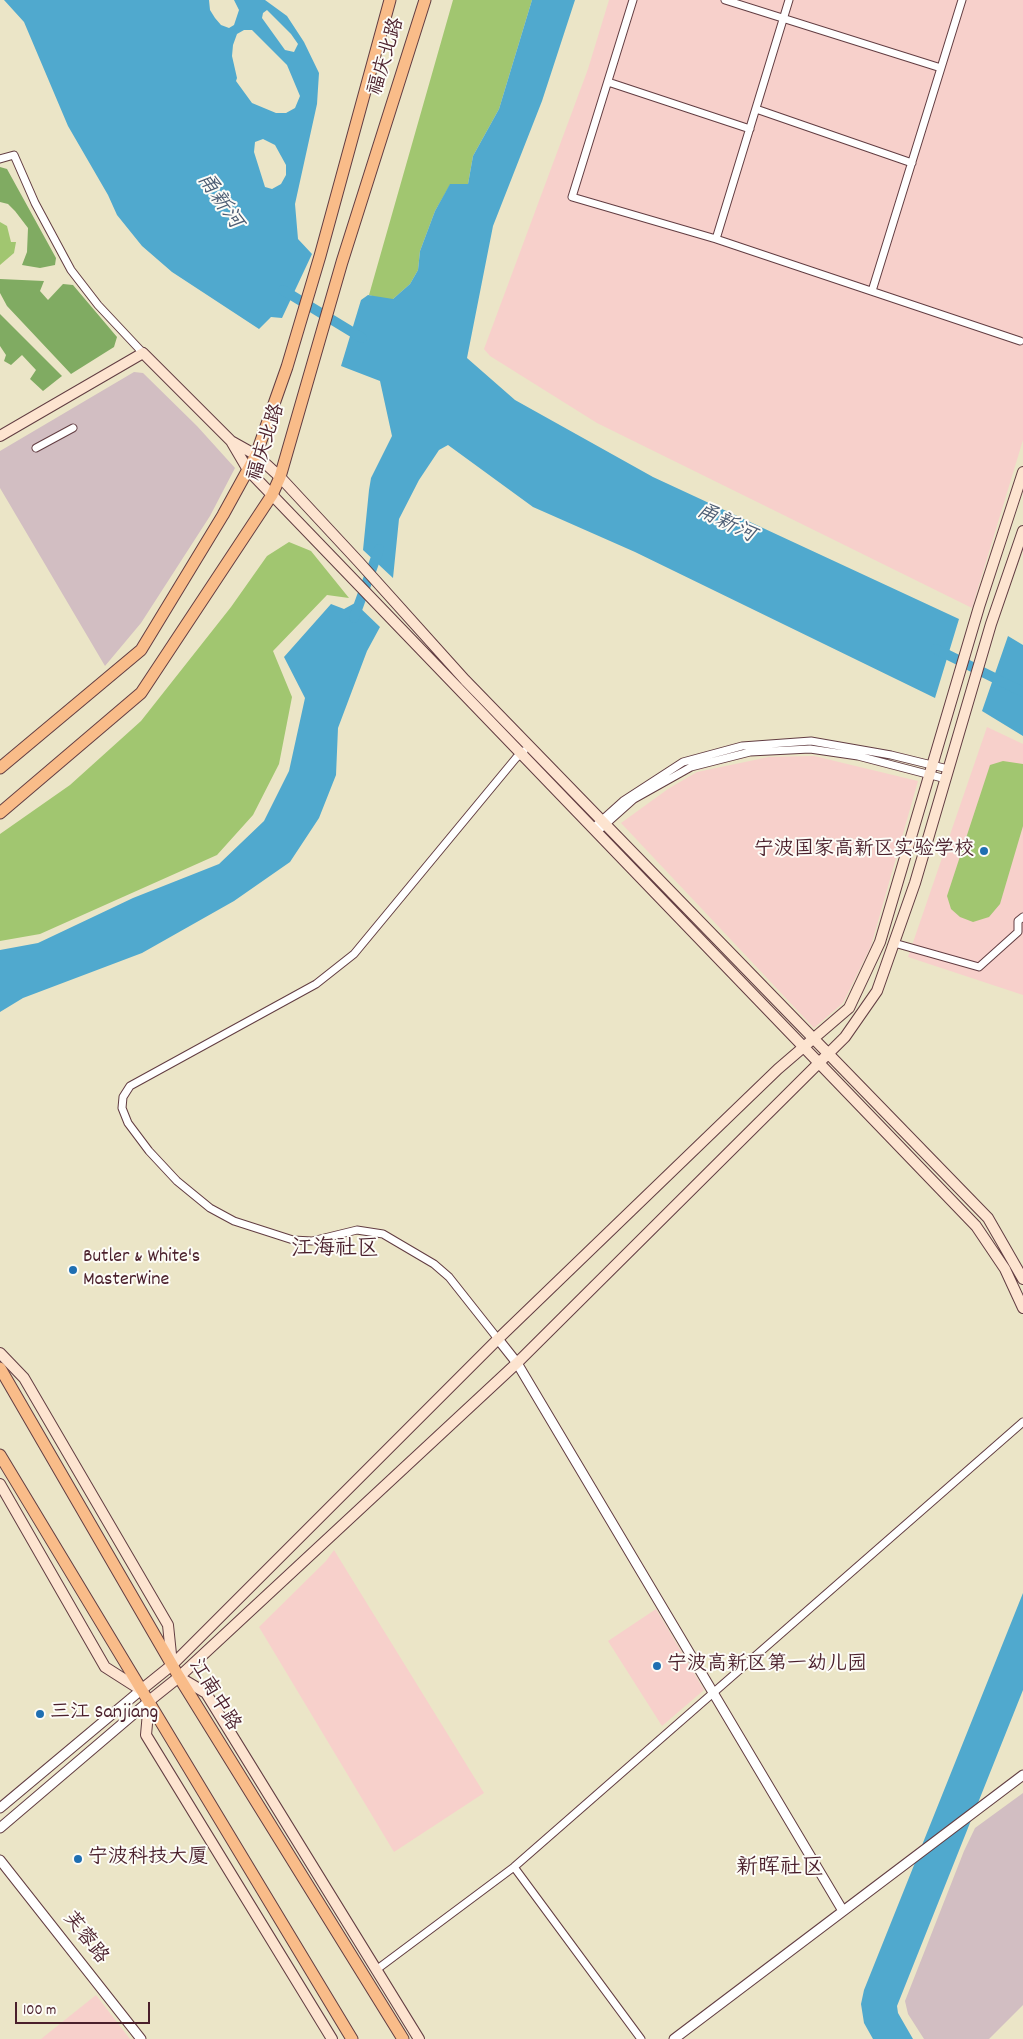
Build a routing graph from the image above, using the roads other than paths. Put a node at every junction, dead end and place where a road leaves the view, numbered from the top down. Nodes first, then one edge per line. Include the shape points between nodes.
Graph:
1 (390, 0) edge
2 (425, 0) edge
3 (633, 0) edge
4 (725, 0) edge
5 (789, 0) edge
6 (962, 0) edge
7 (784, 18) junction
8 (941, 68) junction
9 (608, 82) junction
10 (756, 109) junction
11 (750, 129) junction
12 (0, 159) edge
13 (912, 163) junction
14 (716, 239) junction
15 (872, 291) junction
16 (1020, 341) dead end
17 (143, 353) junction
18 (73, 428) dead end
19 (0, 436) edge
20 (230, 441) junction
21 (36, 448) dead end
22 (256, 455) junction
23 (248, 470) junction
24 (1023, 472) edge
25 (280, 477) junction
26 (272, 495) junction
27 (1023, 531) edge
28 (530, 746) junction
29 (521, 754) junction
30 (0, 768) edge
31 (931, 770) junction
32 (947, 774) junction
33 (0, 813) edge
34 (604, 822) junction
35 (595, 830) junction
36 (1023, 917) edge
37 (894, 943) junction
38 (814, 1038) junction
39 (804, 1047) junction
40 (828, 1053) junction
41 (818, 1062) junction
42 (1023, 1279) edge
43 (1023, 1308) edge
44 (498, 1339) junction
45 (0, 1353) edge
46 (517, 1363) junction
47 (0, 1368) edge
48 (1023, 1422) edge
49 (0, 1455) edge
50 (0, 1484) edge
51 (172, 1665) junction
52 (179, 1677) junction
53 (141, 1690) junction
54 (713, 1693) junction
55 (149, 1701) junction
56 (1023, 1776) edge
57 (0, 1808) edge
58 (0, 1828) edge
59 (0, 1860) edge
60 (514, 1867) junction
61 (843, 1912) junction
62 (376, 1970) junction
63 (141, 2039) edge
64 (332, 2039) edge
65 (352, 2039) edge
66 (403, 2039) edge
67 (419, 2039) edge
68 (641, 2039) edge
69 (674, 2039) edge

1 - 22 main road, 福庆北路 via 320,256 287,367
2 - 25 main road, 福庆北路 via 342,262
3 - 9 street
4 - 7 street
5 - 7 street
6 - 8 street
7 - 8 street
7 - 10 street
8 - 13 street
9 - 11 street
9 - 14 street via 572,197
10 - 11 street
10 - 13 street
11 - 14 street
12 - 17 street via 14,155 72,270 98,305
13 - 15 street
14 - 15 street
15 - 16 street
17 - 19 main road
17 - 20 main road
18 - 21 street
20 - 22 main road
20 - 23 main road
22 - 23 main road, 福庆北路
22 - 25 main road
23 - 26 main road
23 - 30 main road, 福庆北路 via 141,650
24 - 31 main road via 976,615
25 - 26 main road, 福庆北路
25 - 28 main road via 465,680
26 - 29 main road
26 - 33 main road, 福庆北路 via 141,693
27 - 32 main road
28 - 29 street
28 - 34 main road
29 - 35 main road
29 - 44 street via 348,959 316,984 130,1086 123,1097 122,1108 149,1151 177,1181 210,1208 234,1221 293,1240 312,1241 357,1230 383,1234 434,1264 449,1277
31 - 32 street
31 - 34 street via 810,748 750,752 691,767 634,799
31 - 38 main road via 880,942 849,1008
32 - 37 main road
34 - 35 street
34 - 38 main road
35 - 39 main road
36 - 37 street via 1018,921 1018,932 979,967
37 - 40 main road via 877,991 845,1037
38 - 39 main road
38 - 40 main road
39 - 41 main road
39 - 44 main road
40 - 41 main road
40 - 42 main road via 988,1218
41 - 43 main road via 976,1226 1005,1269
41 - 46 main road
44 - 46 street
44 - 51 main road
45 - 51 main road via 24,1378 168,1625
46 - 52 main road
46 - 54 street
47 - 51 main road, 江南中路
48 - 54 street
49 - 53 main road
50 - 53 main road via 106,1667
51 - 52 main road, 江南中路
51 - 53 main road
52 - 55 main road
52 - 62 main road via 206,1693
52 - 66 main road, 江南中路
53 - 55 main road
53 - 57 street
54 - 60 street
54 - 61 street
55 - 58 street
55 - 64 main road via 146,1735
55 - 65 main road
56 - 61 street
59 - 63 street, 芙蓉路
60 - 62 street
60 - 68 street
61 - 69 street
62 - 67 main road

